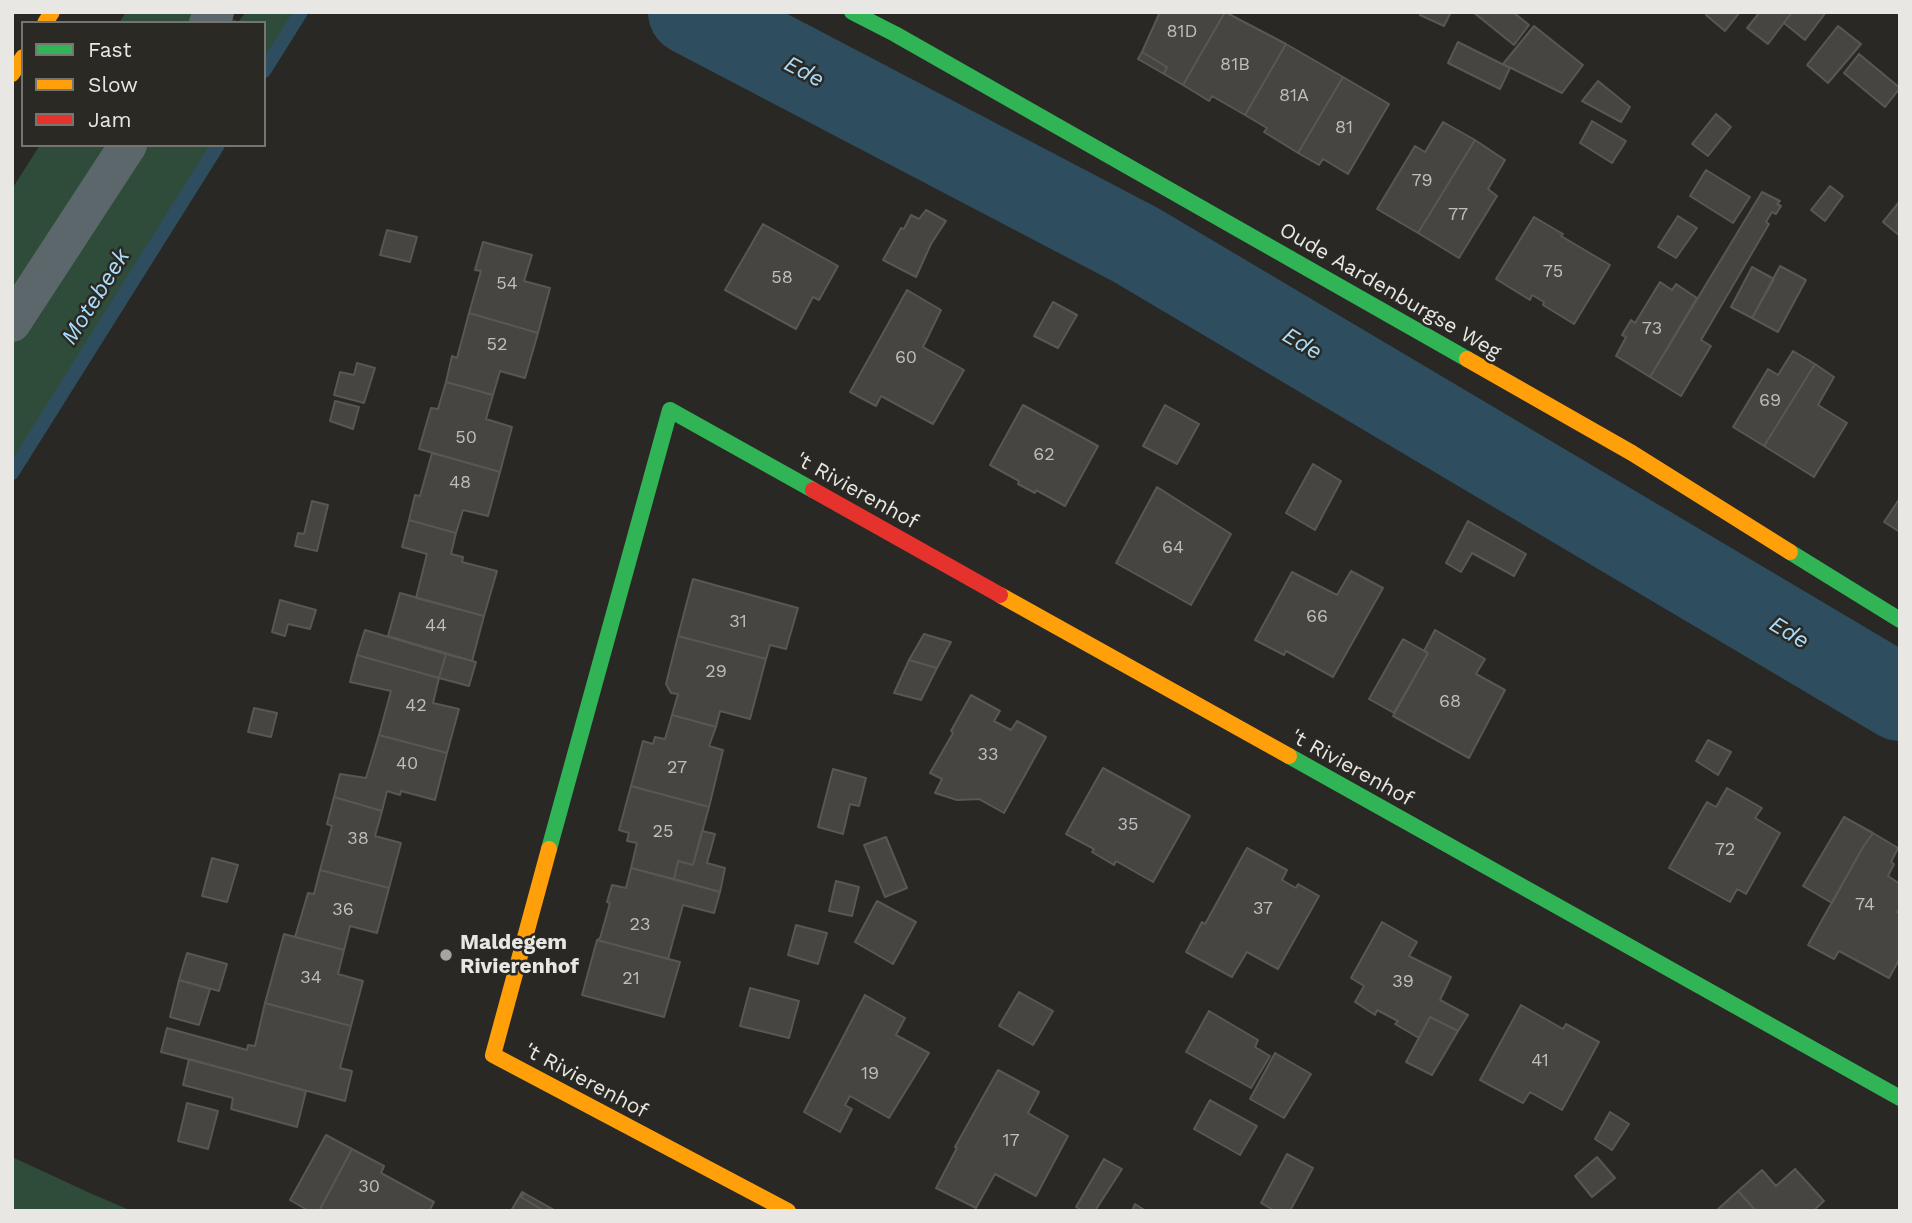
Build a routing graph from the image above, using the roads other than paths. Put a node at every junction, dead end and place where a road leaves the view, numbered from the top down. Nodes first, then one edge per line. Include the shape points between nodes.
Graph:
1 (852, 12) edge
2 (127, 147) edge
3 (12, 323) edge
4 (1900, 620) edge
5 (1900, 1098) edge
6 (789, 1211) edge

1 - 4 main road, Oude Aardenburgse Weg via 1632,453
2 - 3 street
5 - 6 main road, 't Rivierenhof via 670,410 493,1055

